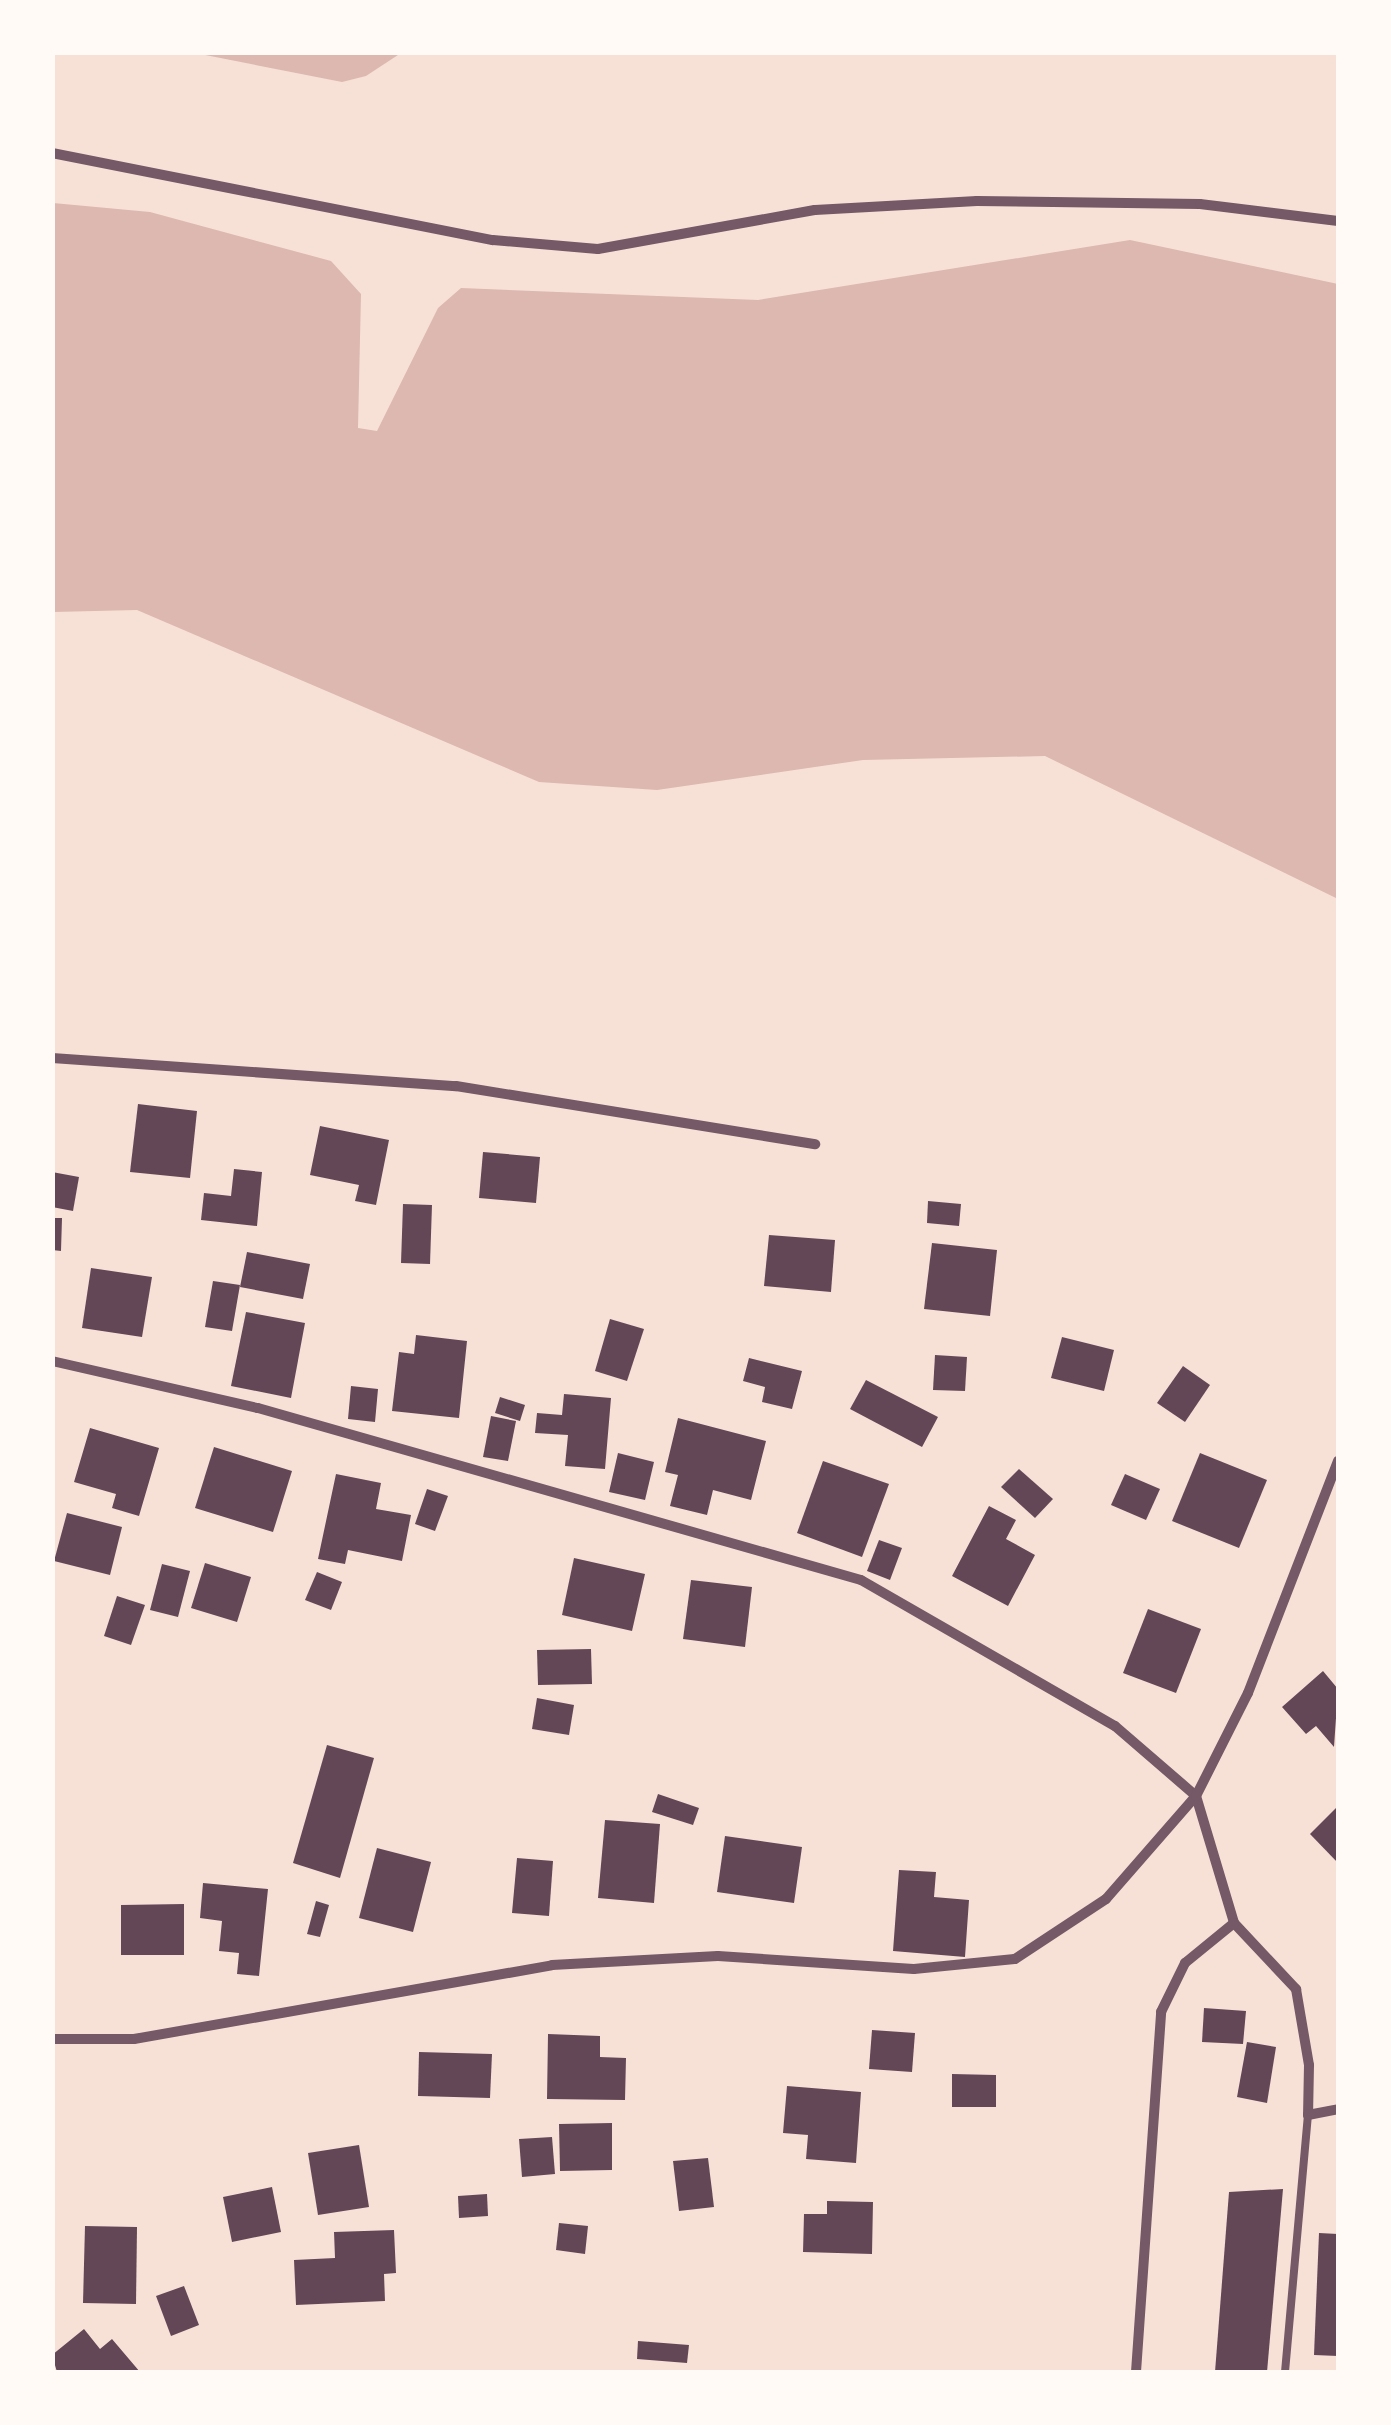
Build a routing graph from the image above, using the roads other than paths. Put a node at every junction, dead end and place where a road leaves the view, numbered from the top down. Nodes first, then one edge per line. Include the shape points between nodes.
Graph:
1 (52, 153) edge
2 (1338, 221) edge
3 (52, 1058) edge
4 (815, 1144) dead end
5 (52, 1361) edge
6 (1338, 1461) edge
7 (1196, 1796) junction
8 (1234, 1923) junction
9 (52, 2039) edge
10 (1338, 2109) edge
11 (1308, 2115) junction
12 (1136, 2372) edge
13 (1285, 2372) edge

1 - 2 street via 493,240 598,249 814,210 978,201 1200,204
3 - 4 street via 456,1086
5 - 7 street via 258,1408 861,1580 1115,1726
6 - 7 street via 1248,1693
7 - 8 street
7 - 9 street via 1106,1899 1015,1959 914,1969 718,1956 552,1965 134,2039
8 - 11 street via 1296,1989 1309,2066
8 - 12 street via 1186,1963 1161,2012
10 - 11 street
11 - 13 lane

